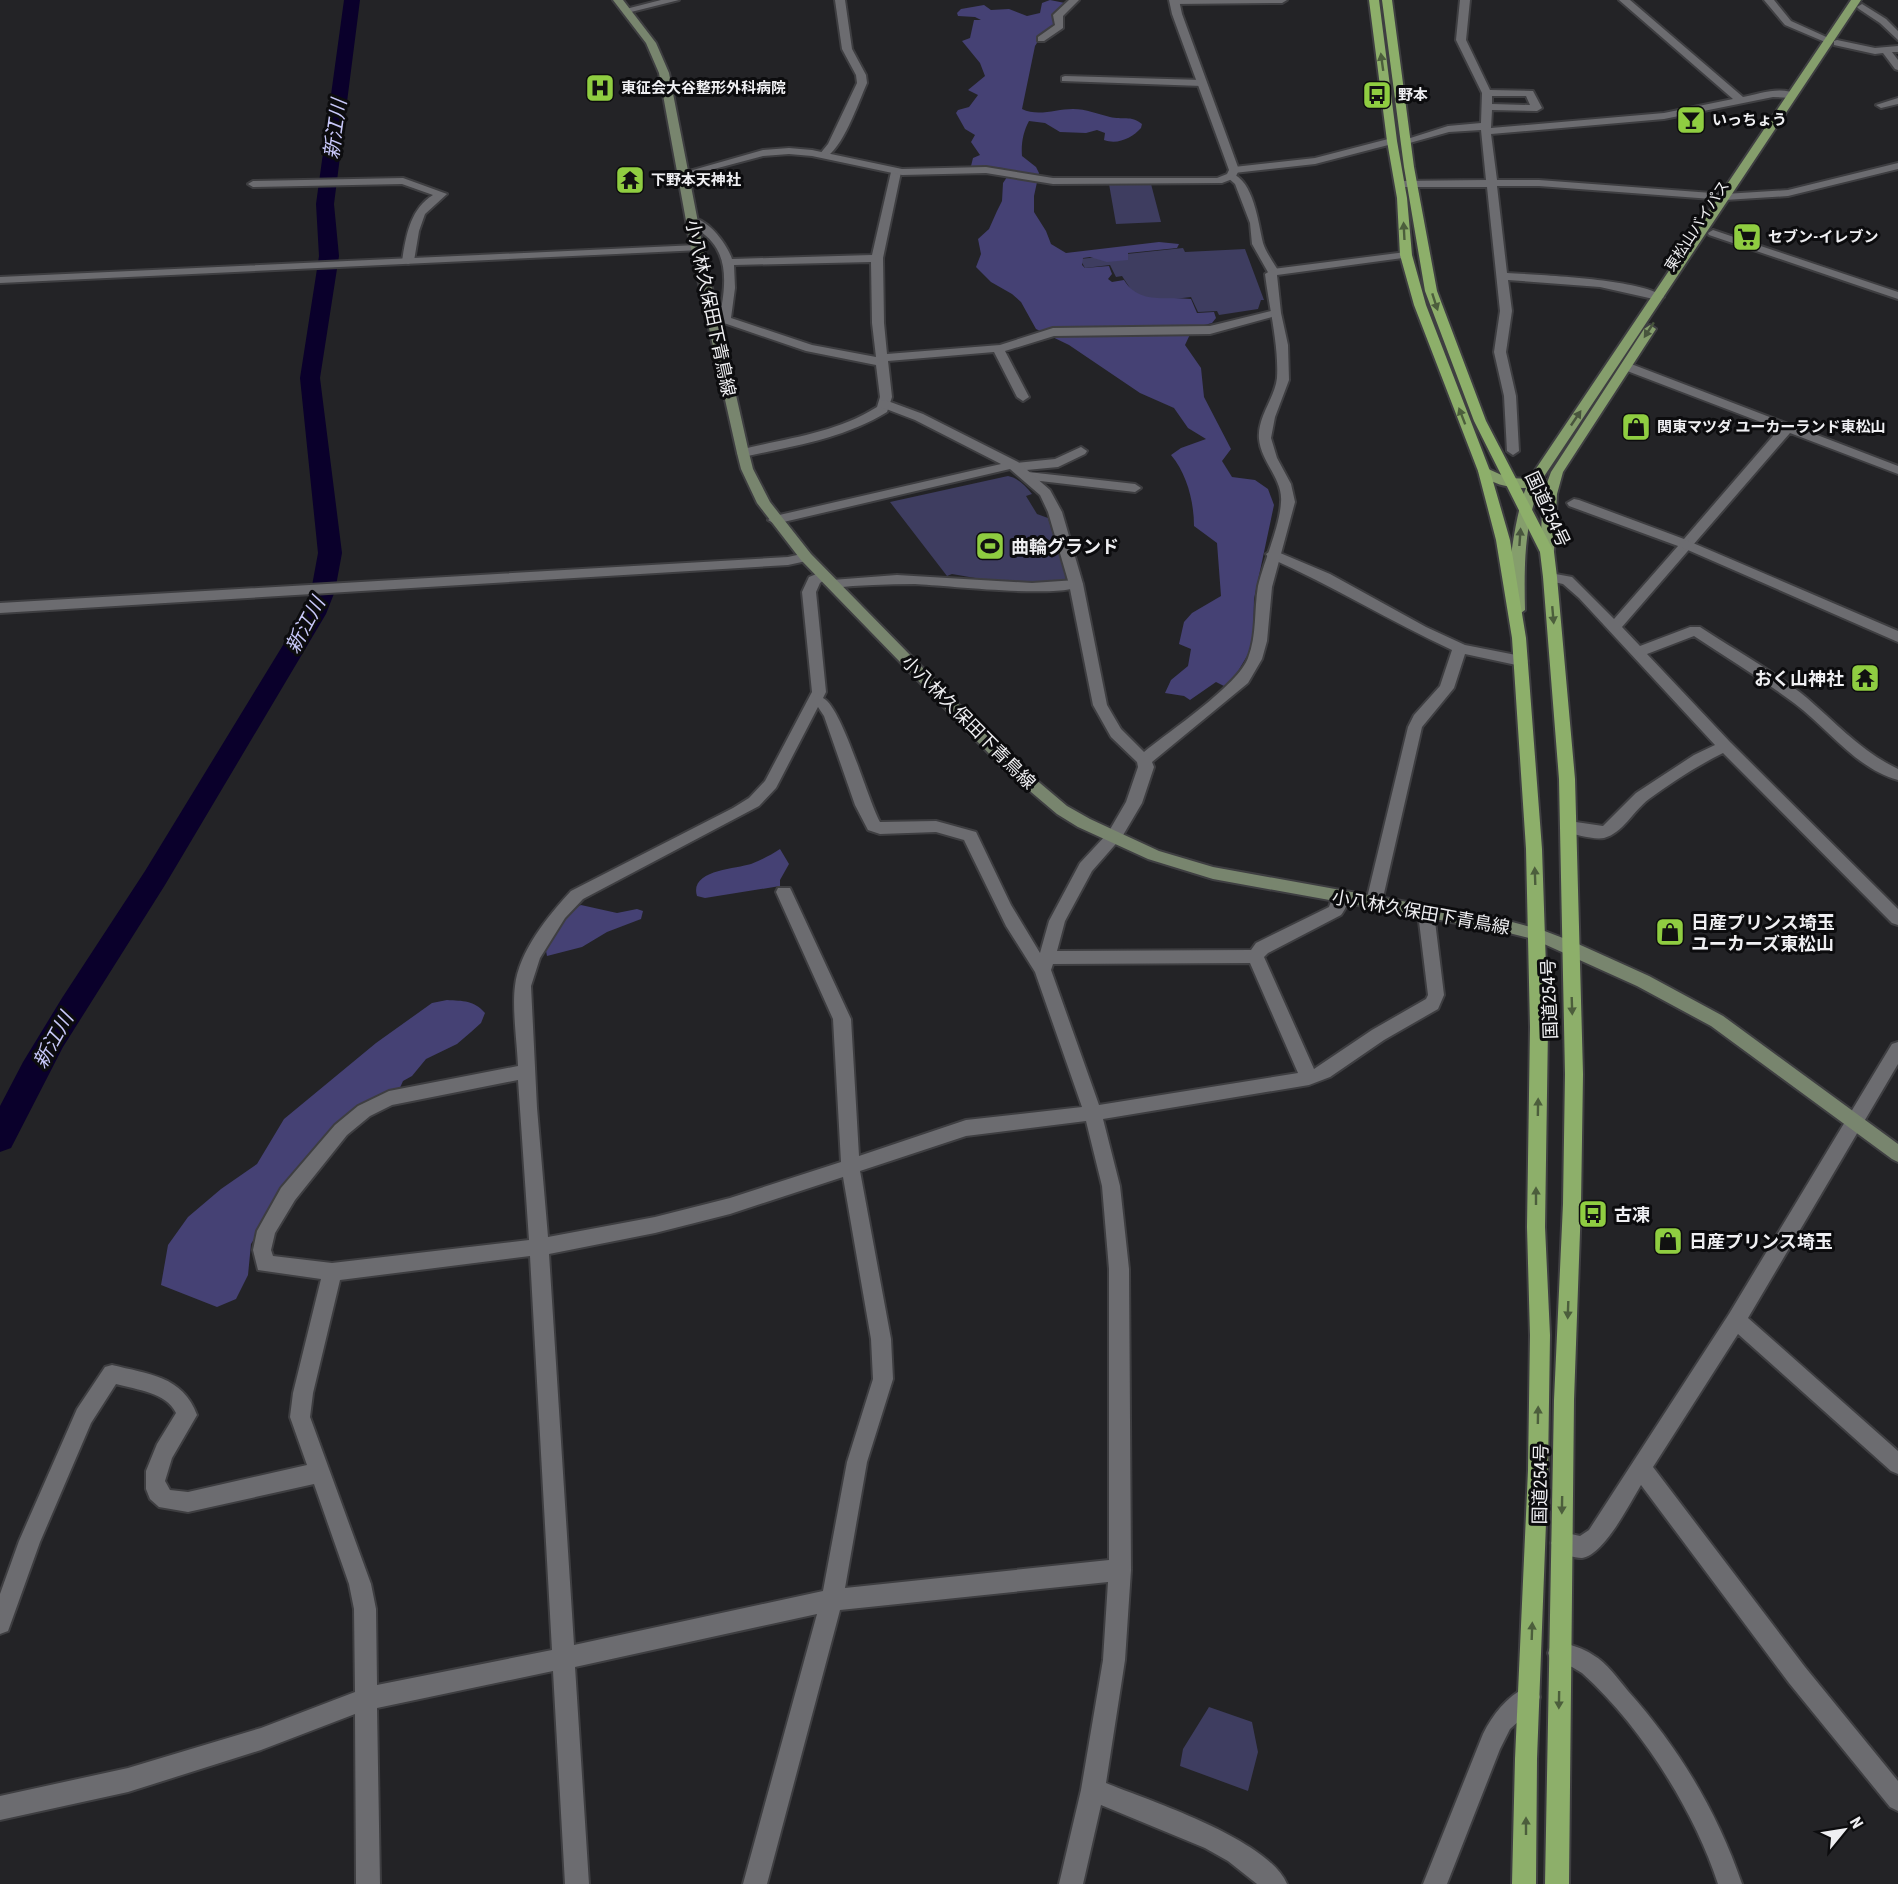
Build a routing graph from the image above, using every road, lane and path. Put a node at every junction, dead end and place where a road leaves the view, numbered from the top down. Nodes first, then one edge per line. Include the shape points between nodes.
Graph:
1 (674, 0) edge
2 (840, 0) edge
3 (1074, 0) edge
4 (1282, 0) edge
5 (1374, 0) edge
6 (1465, 0) edge
7 (1624, 0) edge
8 (1769, 0) edge
9 (1174, 1) edge
10 (1390, 2) edge
11 (1861, 2) edge
12 (622, 5) edge
13 (1898, 37) edge
14 (1041, 39) dead end
15 (1833, 41) junction
16 (1898, 49) edge
17 (1886, 51) junction
18 (1898, 67) edge
19 (1065, 79) dead end
20 (1202, 83) junction
21 (1487, 93) junction
22 (1792, 95) junction
23 (1740, 100) junction
24 (1898, 101) edge
25 (1881, 105) dead end
26 (1488, 107) junction
27 (1487, 128) junction
28 (1392, 141) junction
29 (1406, 141) junction
30 (824, 155) junction
31 (1898, 166) edge
32 (896, 172) junction
33 (1232, 173) junction
34 (684, 174) junction
35 (1493, 183) junction
36 (253, 184) dead end
37 (1406, 184) junction
38 (1731, 196) junction
39 (692, 220) junction
40 (1713, 232) junction
41 (697, 248) junction
42 (1406, 255) junction
43 (877, 258) junction
44 (408, 261) junction
45 (727, 262) junction
46 (1273, 272) junction
47 (1501, 276) junction
48 (0, 280) edge
49 (1898, 296) edge
50 (1658, 297) junction
51 (1275, 313) junction
52 (719, 320) junction
53 (998, 348) junction
54 (882, 360) junction
55 (1626, 366) junction
56 (1023, 397) dead end
57 (885, 404) junction
58 (1788, 427) junction
59 (1082, 451) dead end
60 (1513, 451) dead end
61 (743, 453) junction
62 (1502, 463) junction
63 (1019, 469) junction
64 (1551, 470) junction
65 (1898, 470) edge
66 (1484, 471) junction
67 (1511, 482) junction
68 (1534, 483) junction
69 (1135, 488) dead end
70 (1574, 503) dead end
71 (1524, 506) junction
72 (775, 520) junction
73 (1686, 544) junction
74 (1547, 552) junction
75 (1273, 554) junction
76 (806, 557) junction
77 (1550, 577) junction
78 (828, 579) junction
79 (1076, 584) junction
80 (0, 608) edge
81 (1615, 627) junction
82 (1519, 638) junction
83 (1898, 638) edge
84 (1460, 648) junction
85 (1638, 652) junction
86 (1521, 661) junction
87 (816, 700) junction
88 (1725, 746) junction
89 (1144, 760) junction
90 (1898, 775) edge
91 (1569, 827) junction
92 (1113, 838) junction
93 (784, 892) dead end
94 (1340, 897) junction
95 (1374, 902) junction
96 (1426, 913) junction
97 (1898, 919) edge
98 (1536, 934) junction
99 (1570, 948) junction
100 (1255, 956) junction
101 (1045, 964) junction
102 (1898, 1049) edge
103 (526, 1071) junction
104 (1309, 1078) junction
105 (1093, 1113) junction
106 (1853, 1122) junction
107 (1898, 1154) edge
108 (850, 1166) junction
109 (539, 1247) junction
110 (332, 1272) junction
111 (1736, 1320) junction
112 (1898, 1464) edge
113 (1641, 1468) junction
114 (318, 1473) junction
115 (1562, 1543) junction
116 (1120, 1570) junction
117 (832, 1600) junction
118 (0, 1623) edge
119 (1559, 1653) junction
120 (563, 1658) junction
121 (1529, 1697) junction
122 (368, 1698) junction
123 (1093, 1790) junction
124 (1898, 1799) edge
125 (0, 1808) edge
126 (368, 1884) edge
127 (577, 1884) edge
128 (755, 1884) edge
129 (1071, 1884) edge
130 (1275, 1884) edge
131 (1435, 1884) edge
132 (1524, 1884) edge
133 (1557, 1884) edge
134 (1730, 1884) edge

1 - 12 street
2 - 30 street via 847,49 862,83 833,145
3 - 14 street via 1058,15 1060,26
4 - 9 street
28 -> 5 highway
6 - 21 street via 1461,40
7 - 23 street
8 - 15 street via 1788,23
9 - 20 street
10 - 29 highway
11 - 13 street
11 - 15 main road, 東松山バイパス
12 - 34 main road, 小八林久保田下青鳥線 via 659,58
15 - 17 street
15 - 22 main road, 東松山バイパス
15 - 38 main road, 東松山バイパス
16 - 17 street
17 - 18 street
19 - 20 street
20 - 33 street
21 - 26 street
21 - 26 street via 1529,93 1537,108
22 - 23 street
22 - 38 main road, 東松山バイパス
23 - 27 street via 1664,116 1578,125
24 - 25 street
26 - 27 street
27 - 29 street via 1448,129
27 - 35 street
28 - 33 street via 1315,161
28 - 37 highway, 国道254号
29 - 37 highway, 国道254号
30 - 32 street
30 - 34 street via 763,153
31 - 38 street via 1788,193
32 - 33 street via 986,170 1065,181 1218,181
32 - 43 street
33 - 46 street via 1240,183 1255,223 1258,244
34 - 39 main road, 小八林久保田下青鳥線
35 - 37 street
35 - 38 street
35 - 47 street
36 - 44 street via 403,181 442,194 421,211 415,222
42 -> 37 highway, 国道254号
37 -> 62 highway, 国道254号 via 1431,291 1447,338 1480,421
38 - 40 main road, 東松山バイパス
38 - 50 main road, 東松山バイパス
39 - 41 main road, 小八林久保田下青鳥線
39 - 45 street via 715,238
40 - 49 street
40 -> 55 main road, 東松山バイパス
41 - 44 street
41 - 52 main road, 小八林久保田下青鳥線
42 - 46 street
66 -> 42 highway, 国道254号 via 1420,305
43 - 45 street
43 - 54 street
44 - 48 street
45 - 52 street via 730,294
46 - 51 street
47 - 50 street via 1567,280
47 - 60 street via 1506,311 1500,352 1510,396
64 -> 50 main road, 東松山バイパス
51 - 53 street via 1210,330 1053,332
51 - 75 street via 1282,345 1283,380 1265,438 1285,484 1288,502
52 - 54 street via 810,348
52 - 61 main road, 小八林久保田下青鳥線
53 - 54 street
53 - 56 street
54 - 57 street
55 - 58 street
55 - 64 main road, 東松山バイパス
57 - 61 street via 874,416 849,427
57 - 63 street via 919,417
58 - 65 street
58 - 73 street
59 - 63 street via 1058,463
61 - 72 main road, 小八林久保田下青鳥線 via 754,484
62 - 64 main road via 1518,473
62 - 67 highway, 国道254号
63 - 69 street
63 - 72 street
63 - 79 street via 1045,493 1055,512
64 - 68 main road
64 - 74 main road
66 - 67 main road
66 - 82 highway, 国道254号 via 1503,540
67 - 68 main road
67 - 71 highway, 国道254号
68 - 71 main road
70 - 73 street
71 - 74 highway, 国道254号
82 -> 71 main road via 1517,567
72 - 76 main road, 小八林久保田下青鳥線
73 - 81 street
73 - 83 street
74 - 77 highway, 国道254号
75 - 84 street
75 - 89 street via 1265,587 1260,641 1243,680
76 - 78 main road, 小八林久保田下青鳥線
76 - 80 street via 778,562
77 - 81 street via 1567,580
77 -> 91 highway, 国道254号
78 - 79 street via 937,580 1028,589
78 - 87 street via 814,580 809,592 819,683
78 - 92 main road, 小八林久保田下青鳥線 via 1017,773 1062,810
79 - 89 street via 1100,705 1123,742
81 - 85 street
82 - 86 highway, 国道254号
84 - 86 street
84 - 95 street via 1447,688 1415,727
85 - 88 street
85 - 90 street via 1695,630 1801,700 1841,739
98 -> 86 highway, 国道254号
87 - 101 street via 824,704 831,716 874,826 928,824 950,827 969,836 1005,912 1027,948
87 - 103 street via 771,784 754,802 609,877 577,896 559,914 532,957 523,986
88 - 91 street via 1641,797 1609,830 1601,834
88 - 97 street
89 - 92 street via 1142,784
91 - 99 highway, 国道254号
92 - 94 main road, 小八林久保田下青鳥線 via 1179,865
92 - 101 street via 1086,867 1057,921
93 - 108 street via 842,1019
94 - 95 main road, 小八林久保田下青鳥線
94 - 100 street via 1335,911 1262,948
95 - 96 main road, 小八林久保田下青鳥線
96 - 98 main road, 小八林久保田下青鳥線
96 - 104 street via 1436,995 1432,1004
98 - 99 main road, 小八林久保田下青鳥線
121 -> 98 highway, 国道254号 via 1540,1335
99 - 106 main road, 小八林久保田下青鳥線 via 1717,1021
99 -> 115 highway, 国道254号 via 1574,1074
100 - 101 street
100 - 104 street
101 - 105 street
102 - 106 street
103 - 109 street
103 - 110 street via 389,1098 340,1130 288,1194 266,1231 262,1250 265,1264
104 - 105 street
105 - 108 street via 966,1128
105 - 116 street via 1111,1186 1119,1269
106 - 107 main road, 小八林久保田下青鳥線
106 - 111 street
108 - 109 street via 730,1206
108 - 117 street via 881,1338 883,1379 857,1462
109 - 110 street
109 - 120 street
110 - 114 street via 300,1417
111 - 112 street
111 - 113 street
113 - 115 street via 1596,1537 1582,1546
113 - 124 street via 1797,1675
114 - 118 street via 188,1502 166,1500 156,1491 154,1478 187,1415 186,1407 168,1390 112,1374 84,1416 30,1541
114 - 122 street via 360,1584 365,1609
115 - 119 highway, 国道254号
116 - 117 street
116 - 123 street via 1114,1660
117 - 120 street
117 - 128 street
119 -> 133 highway, 国道254号
119 - 134 street via 1591,1666 1670,1761 1702,1816
120 - 122 street
120 - 127 street
121 - 131 street via 1502,1721 1491,1742
132 -> 121 highway, 国道254号
122 - 125 street via 261,1739 128,1780
122 - 126 street
123 - 129 street
123 - 130 street via 1212,1839 1257,1866

